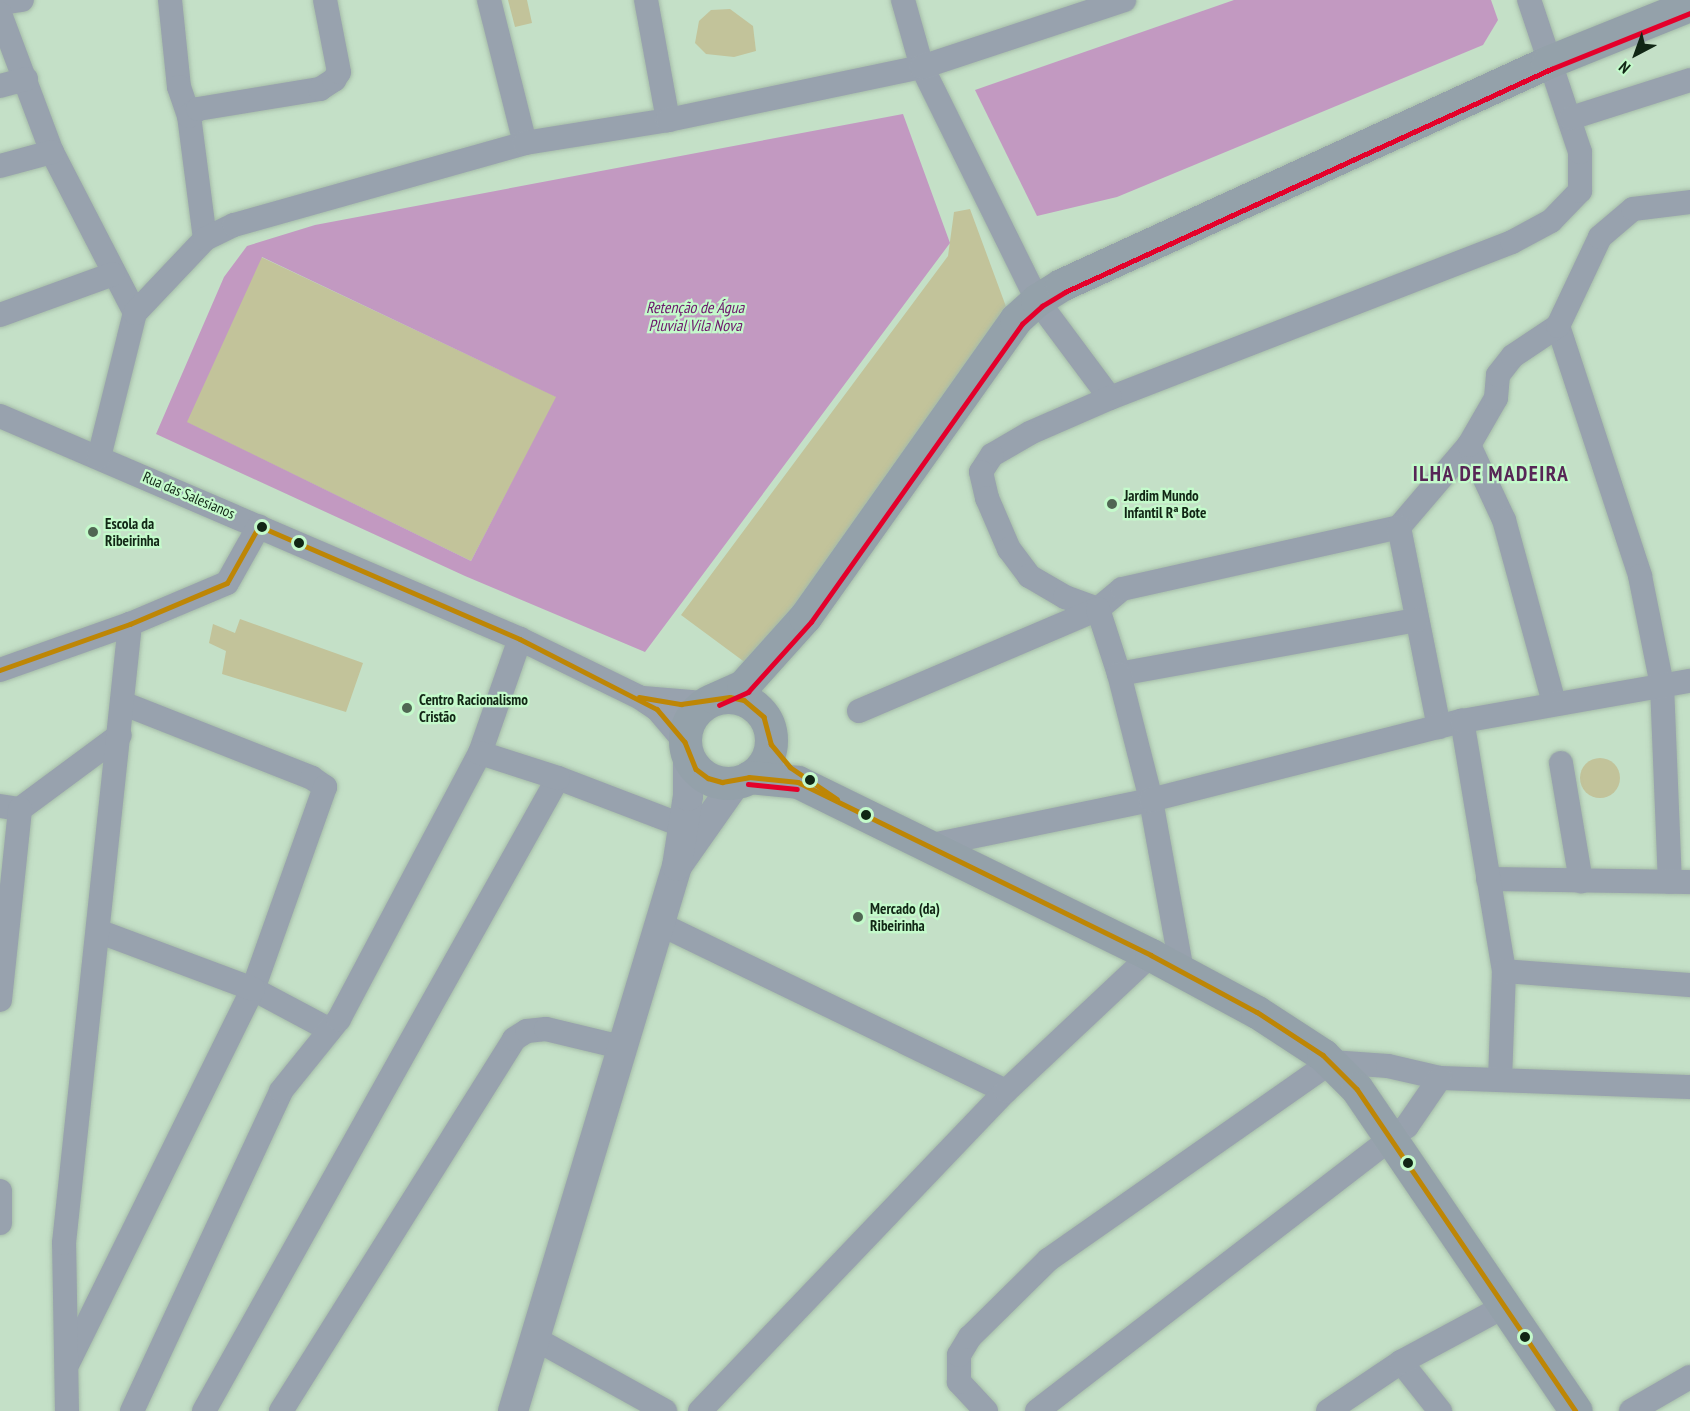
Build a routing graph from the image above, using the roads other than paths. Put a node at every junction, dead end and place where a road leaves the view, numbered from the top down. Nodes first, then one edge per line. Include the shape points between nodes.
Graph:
1 (22, 0) edge
2 (170, 0) edge
3 (325, 0) edge
4 (489, 0) edge
5 (646, 0) edge
6 (903, 0) edge
7 (1124, 0) edge
8 (1529, 0) edge
9 (0, 3) edge
10 (1690, 5) edge
11 (0, 14) edge
12 (1548, 62) junction
13 (922, 67) junction
14 (26, 79) junction
15 (1690, 80) edge
16 (0, 86) edge
17 (189, 116) junction
18 (1571, 118) junction
19 (668, 120) junction
20 (525, 143) junction
21 (52, 152) junction
22 (0, 166) edge
23 (1690, 202) edge
24 (205, 239) junction
25 (113, 274) junction
26 (1037, 300) junction
27 (135, 313) junction
28 (0, 315) edge
29 (1558, 326) junction
30 (1110, 398) junction
31 (0, 416) edge
32 (1469, 446) junction
33 (99, 457) junction
34 (259, 526) junction
35 (1400, 527) junction
36 (1098, 609) junction
37 (805, 617) junction
38 (1416, 620) junction
39 (130, 624) junction
40 (520, 639) junction
41 (0, 670) edge
42 (1119, 674) junction
43 (1690, 681) edge
44 (1662, 685) junction
45 (639, 698) junction
46 (710, 701) junction
47 (122, 703) junction
48 (1554, 704) junction
49 (860, 711) dead end
50 (1451, 724) junction
51 (768, 730) junction
52 (120, 735) junction
53 (687, 749) junction
54 (480, 753) junction
55 (1561, 763) dead end
56 (558, 778) junction
57 (743, 780) junction
58 (1150, 800) junction
59 (10, 808) edge
60 (865, 816) junction
61 (684, 826) junction
62 (927, 846) junction
63 (677, 866) junction
64 (1488, 879) junction
65 (1581, 881) junction
66 (1680, 882) edge
67 (660, 924) junction
68 (98, 931) junction
69 (1151, 955) junction
70 (1182, 971) junction
71 (1504, 971) junction
72 (1690, 986) edge
73 (253, 989) junction
74 (0, 1000) edge
75 (330, 1030) junction
76 (621, 1047) junction
77 (1331, 1062) junction
78 (1440, 1078) junction
79 (1500, 1080) junction
80 (1690, 1087) edge
81 (1006, 1092) junction
82 (1391, 1138) junction
83 (0, 1191) edge
84 (0, 1223) edge
85 (1505, 1306) junction
86 (534, 1338) junction
87 (1401, 1362) junction
88 (66, 1368) junction
89 (1690, 1377) edge
90 (1430, 1408) edge
91 (67, 1411) edge
92 (132, 1411) edge
93 (204, 1411) edge
94 (280, 1411) edge
95 (513, 1411) edge
96 (665, 1411) edge
97 (700, 1411) edge
98 (986, 1411) edge
99 (1037, 1411) edge
100 (1328, 1411) edge
101 (1576, 1411) edge
102 (1631, 1411) edge

1 - 9 street
2 - 17 street via 179,87
3 - 17 street via 339,72 334,80 320,90 198,109
4 - 20 street
5 - 19 street
6 - 13 street
7 - 13 street
8 - 12 street
10 - 12 main road
11 - 14 street
12 - 18 street
12 - 26 main road via 1061,285
13 - 19 street
13 - 26 street
14 - 16 street
14 - 21 street
15 - 18 street
17 - 24 street
18 - 30 street via 1580,152 1580,190 1551,221 1490,251
19 - 20 street
20 - 24 street via 234,225
21 - 22 street
21 - 25 street
23 - 29 street via 1633,209 1600,237
24 - 27 street
25 - 27 street
25 - 28 street
26 - 30 street
26 - 37 main road via 1016,319
27 - 33 street
29 - 32 street via 1513,356 1498,375 1496,398
29 - 44 street via 1640,576
30 - 36 street via 1030,433 992,455 981,472 987,498 1009,549 1029,576 1065,597
31 - 33 street, Rua das Salesianos
32 - 35 street
32 - 48 street via 1503,520
33 - 34 street, Rua das Salesianos
34 - 39 street via 227,583
34 - 40 street, Rua das Salesianos
35 - 36 street via 1122,589
35 - 38 street
36 - 42 street
36 - 49 street
37 - 46 main road via 743,686
37 - 51 main road via 765,697
38 - 42 street
38 - 50 street
39 - 41 street
39 - 47 street
40 - 45 street, Rua das Salesianos
40 - 54 street
42 - 58 street
43 - 44 street
44 - 48 street
44 - 66 street
45 - 46 street, Rua das Salesianos
45 - 53 street, Rua das Salesianos via 657,710
46 - 51 main road via 744,699
46 - 53 main road via 686,727
47 - 52 street
47 - 73 street via 312,778 325,788 324,800
48 - 50 street
50 - 58 street
50 - 64 street
51 - 57 main road via 768,757
51 - 60 main road via 802,778
52 - 59 street
52 - 68 street
53 - 57 main road via 708,778
53 - 61 street
54 - 56 street
54 - 75 street
55 - 65 street
56 - 61 street
56 - 93 street
57 - 60 main road via 798,782
57 - 63 street
58 - 62 street
58 - 70 street
59 - 74 street
60 - 62 main road
61 - 63 street
62 - 69 main road
63 - 67 street
64 - 65 street
64 - 71 street
65 - 66 street
67 - 76 street
67 - 81 street
68 - 73 street
68 - 88 street via 64,1243
69 - 70 main road
69 - 81 street
70 - 77 main road via 1257,1012
71 - 72 street
71 - 79 street
73 - 75 street
73 - 88 street
75 - 92 street via 281,1091
76 - 86 street
76 - 94 street via 546,1029 527,1031 514,1039
77 - 78 street via 1388,1066
77 - 82 main road via 1358,1089
77 - 98 street via 1048,1260 970,1337 959,1355 959,1382
78 - 79 street
78 - 82 street via 1420,1111
79 - 80 street
81 - 97 street
82 - 85 main road
82 - 99 street
83 - 84 street
85 - 87 street
85 - 101 main road
86 - 95 street
86 - 96 street
87 - 90 street
87 - 100 street
88 - 91 street
89 - 102 street

